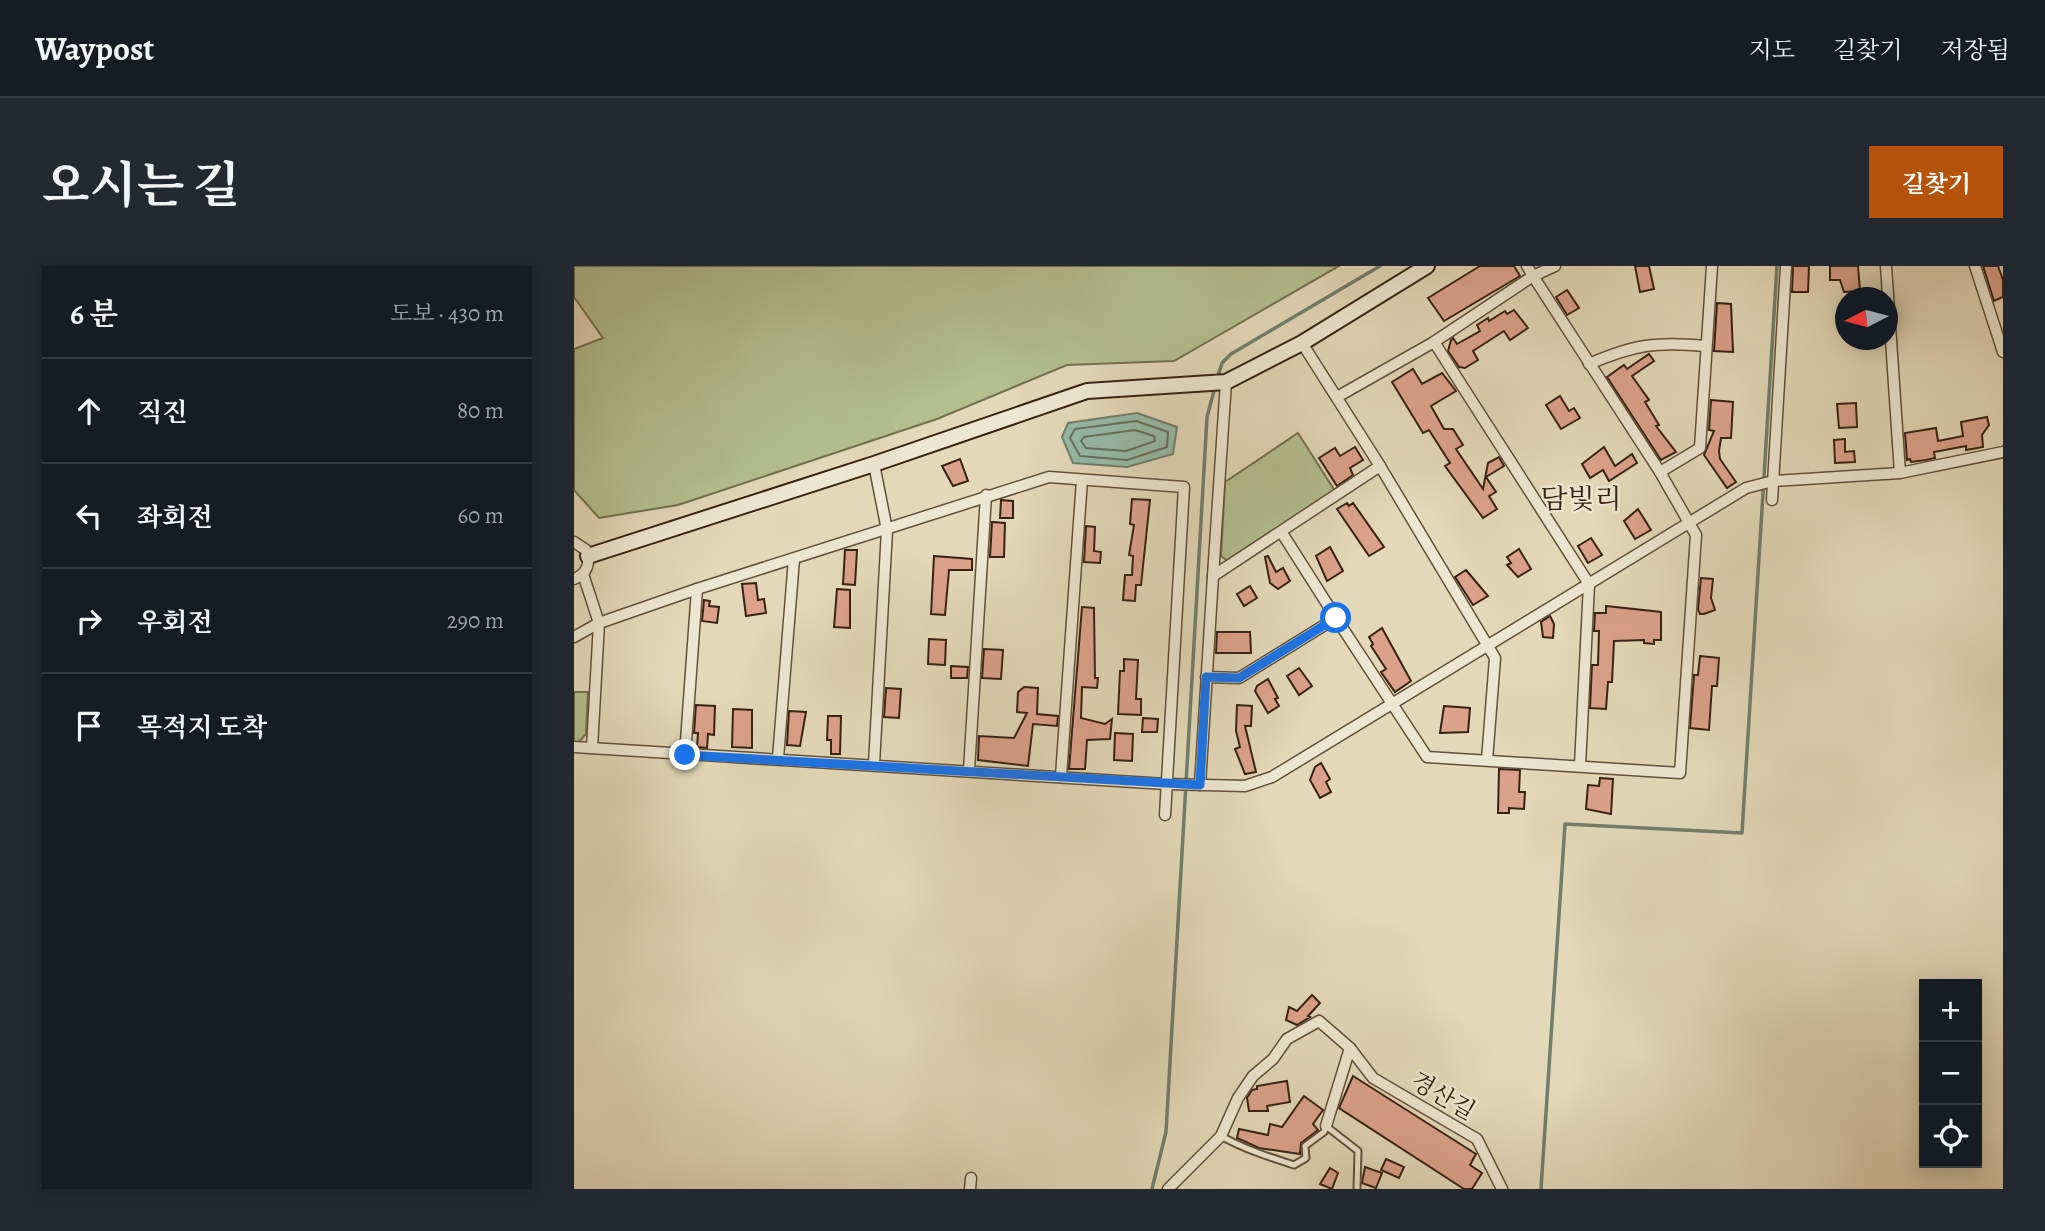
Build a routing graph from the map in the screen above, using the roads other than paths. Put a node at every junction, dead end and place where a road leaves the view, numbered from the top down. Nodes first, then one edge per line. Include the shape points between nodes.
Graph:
1 (1427, 266) edge
2 (1527, 266) edge
3 (1555, 266) edge
4 (1712, 266) edge
5 (1786, 266) edge
6 (1886, 266) edge
7 (1975, 266) edge
8 (1533, 276) junction
9 (1434, 342) junction
10 (1302, 343) junction
11 (1705, 346) junction
12 (2003, 352) edge
13 (1589, 364) junction
14 (1226, 382) junction
15 (1337, 397) junction
16 (2003, 452) edge
17 (874, 464) junction
18 (1380, 466) junction
19 (1660, 472) junction
20 (1900, 473) junction
21 (1082, 480) junction
22 (1773, 481) junction
23 (986, 495) junction
24 (1772, 500) dead end
25 (1689, 523) junction
26 (887, 530) junction
27 (1282, 533) junction
28 (574, 542) edge
29 (588, 556) junction
30 (794, 558) junction
31 (579, 576) edge
32 (1213, 576) junction
33 (1589, 584) junction
34 (697, 589) junction
35 (1336, 618) junction
36 (599, 624) junction
37 (574, 636) edge
38 (1490, 645) junction
39 (1206, 677) junction
40 (1391, 705) junction
41 (574, 747) edge
42 (592, 748) junction
43 (685, 755) junction
44 (778, 758) junction
45 (1487, 760) junction
46 (874, 764) junction
47 (1580, 766) junction
48 (969, 770) junction
49 (1061, 776) junction
50 (1166, 784) junction
51 (1200, 785) junction
52 (1165, 815) dead end
53 (1350, 1048) junction
54 (1326, 1126) junction
55 (1222, 1136) junction
56 (1168, 1189) edge
57 (1357, 1189) edge
58 (1502, 1189) edge

1 - 10 street
2 - 8 street
3 - 8 street
4 - 11 street
5 - 22 street
6 - 20 street
7 - 12 street
8 - 9 street
8 - 13 street
9 - 15 street
9 - 33 street
10 - 14 street
10 - 15 street
11 - 13 street via 1670,343 1625,348
11 - 19 street via 1700,448
13 - 19 street
14 - 17 street via 1087,391
14 - 32 street
15 - 18 street
16 - 20 street
17 - 26 street
17 - 29 street
18 - 27 street
18 - 38 street
19 - 25 street
20 - 22 street
21 - 23 street via 1049,477
21 - 49 street
21 - 50 street via 1184,487
22 - 24 street
22 - 25 street via 1746,488
23 - 26 street
23 - 48 street
25 - 33 street
25 - 47 street via 1696,535 1680,773
26 - 30 street
26 - 46 street
27 - 32 street
27 - 35 street
28 - 29 street
29 - 31 street
30 - 34 street
30 - 44 street
31 - 36 street
32 - 39 street
33 - 38 street
33 - 47 street
34 - 36 street
34 - 43 street
35 - 39 street via 1239,678
35 - 40 street
36 - 37 street
36 - 42 street
38 - 40 street
38 - 45 street via 1496,658
39 - 51 street
40 - 45 street via 1427,757
40 - 51 street via 1272,777 1245,786
41 - 42 street
42 - 43 street
43 - 44 street
44 - 46 street
45 - 47 street
46 - 48 street
48 - 49 street
49 - 50 street
50 - 51 street
50 - 52 street
53 - 54 street
53 - 55 street, 경산길 via 1319,1021 1301,1028 1253,1076
53 - 58 street, 경산길 via 1373,1078 1477,1139
54 - 55 lane via 1305,1146 1306,1158 1294,1165
54 - 57 lane via 1358,1151
55 - 56 street, 경산길

